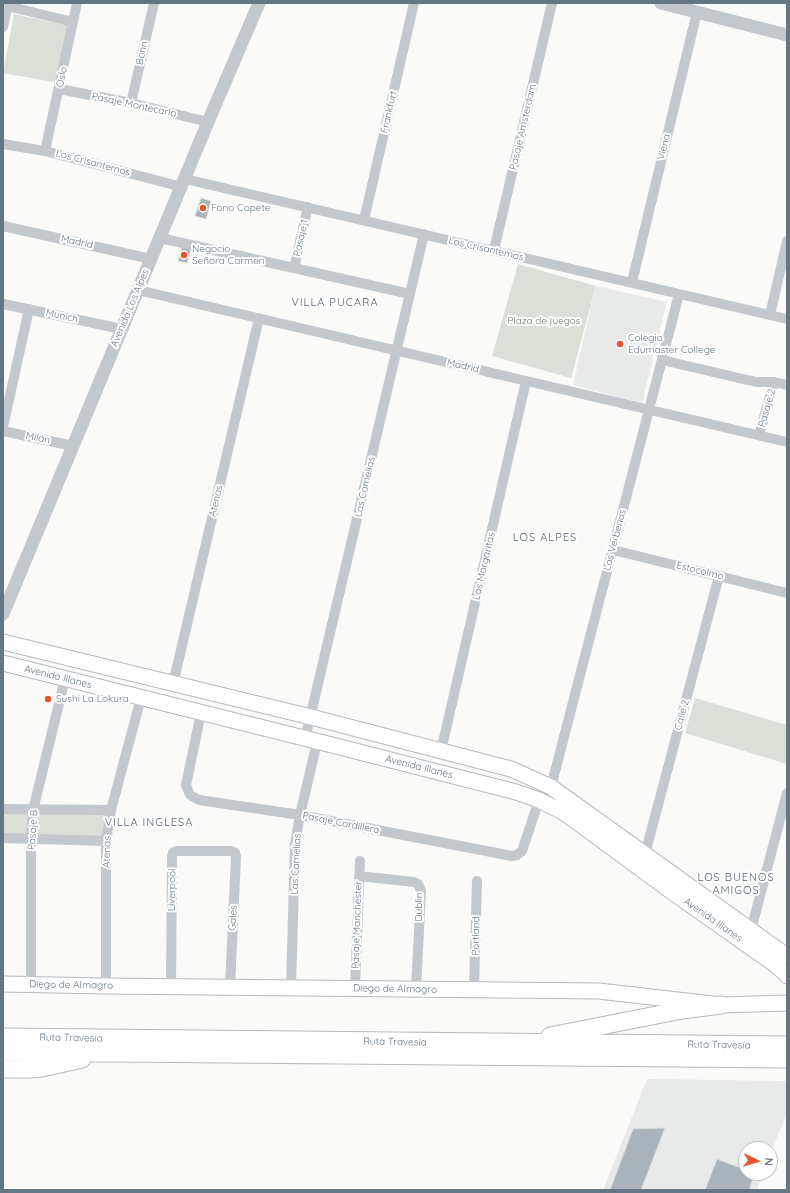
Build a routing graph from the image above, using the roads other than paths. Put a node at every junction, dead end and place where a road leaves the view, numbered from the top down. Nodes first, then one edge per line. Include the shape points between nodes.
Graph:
1 (77, 3) edge
2 (154, 3) edge
3 (259, 3) edge
4 (414, 3) edge
5 (552, 3) edge
6 (661, 3) edge
7 (6, 5) edge
8 (697, 12) junction
9 (73, 22) junction
10 (3, 27) edge
11 (787, 35) edge
12 (59, 89) junction
13 (131, 103) junction
14 (208, 122) junction
15 (3, 144) edge
16 (45, 151) junction
17 (183, 183) junction
18 (308, 207) junction
19 (364, 220) junction
20 (3, 226) edge
21 (424, 234) junction
22 (160, 238) junction
23 (787, 241) edge
24 (494, 250) junction
25 (151, 258) junction
26 (294, 268) junction
27 (632, 282) junction
28 (138, 290) junction
29 (410, 294) junction
30 (679, 294) junction
31 (3, 304) edge
32 (29, 309) junction
33 (770, 315) junction
34 (259, 318) junction
35 (787, 319) edge
36 (122, 329) junction
37 (397, 350) junction
38 (662, 360) junction
39 (526, 381) junction
40 (774, 382) junction
41 (787, 385) edge
42 (649, 410) junction
43 (3, 427) edge
44 (3, 431) edge
45 (759, 435) junction
46 (787, 442) edge
47 (73, 446) junction
48 (613, 550) junction
49 (720, 576) junction
50 (787, 593) edge
51 (3, 614) edge
52 (3, 642) edge
53 (3, 663) edge
54 (65, 679) junction
55 (173, 684) junction
56 (141, 698) junction
57 (201, 713) junction
58 (310, 717) junction
59 (311, 740) junction
60 (441, 751) junction
61 (551, 787) junction
62 (787, 793) edge
63 (539, 800) junction
64 (3, 809) edge
65 (33, 810) junction
66 (111, 810) junction
67 (300, 815) junction
68 (3, 838) edge
69 (31, 838) junction
70 (106, 841) junction
71 (232, 851) joint
72 (645, 854) junction
73 (360, 861) dead end
74 (359, 876) junction
75 (477, 881) dead end
76 (749, 937) junction
77 (787, 956) edge
78 (787, 976) edge
79 (3, 984) edge
80 (31, 984) junction
81 (106, 986) junction
82 (170, 986) junction
83 (230, 987) junction
84 (291, 988) junction
85 (355, 988) junction
86 (416, 989) junction
87 (474, 990) junction
88 (787, 1004) edge
89 (721, 1005) junction
90 (3, 1037) edge
91 (506, 1043) junction
92 (787, 1045) edge
93 (3, 1052) edge
94 (109, 1053) junction
95 (787, 1059) edge
96 (3, 1069) edge

1 - 9 street, Oslo
2 - 13 street, Bonn
3 - 14 street, Avenida Los Alpes
4 - 19 street, Frankfurt
5 - 24 street, Pasaje Amsterdam
6 - 8 street
7 - 9 street
7 - 10 street
8 - 11 street
8 - 27 street, Viena
9 - 12 street, Oslo
12 - 13 street, Pasaje Montecarlo
12 - 16 street, Oslo
13 - 14 street, Pasaje Montecarlo
14 - 17 street, Avenida Los Alpes
15 - 16 street, Los Crisantemos
16 - 17 street, Los Crisantemos
17 - 18 street, Los Crisantemos
17 - 22 street, Avenida Los Alpes
18 - 19 street, Los Crisantemos
18 - 26 street, Pasaje 1
19 - 21 street, Los Crisantemos
20 - 25 street, Madrid
21 - 24 street, Los Crisantemos
21 - 29 street, Las Camelias
22 - 25 street, Avenida Los Alpes
22 - 26 street
23 - 33 street
24 - 27 street, Los Crisantemos
25 - 28 street, Avenida Los Alpes
26 - 29 street
27 - 30 street, Los Crisantemos
28 - 34 street, Madrid
28 - 36 street, Avenida Los Alpes
29 - 37 street, Las Camelias
30 - 33 street, Los Crisantemos
30 - 38 street, Las Verbenas
31 - 32 street, Munich
32 - 36 street, Munich
32 - 43 street
33 - 35 street, Los Crisantemos
34 - 37 street, Madrid
34 - 55 street, Atenas
36 - 47 street, Avenida Los Alpes
37 - 39 street, Madrid
37 - 58 street, Las Camelias
38 - 40 street via 756,382
38 - 42 street, Las Verbenas
39 - 42 street, Madrid
39 - 60 street, Las Margaritas
40 - 41 street
40 - 45 street, Pasaje 2
42 - 45 street, Madrid
42 - 48 street, Las Verbenas
44 - 47 street, Milán
45 - 46 street, Madrid
47 - 51 street, Avenida Los Alpes
48 - 49 street, Estocolmo
48 - 61 street, Las Verbenas
49 - 50 street, Estocolmo
49 - 72 street, Calle 2
52 - 55 main road, Avenida Illanes
53 - 54 main road, Avenida Illanes
54 - 56 main road, Avenida Illanes
54 - 65 street, Pasaje B
55 - 58 main road, Avenida Illanes
56 - 57 main road, Avenida Illanes
56 - 66 street, Atenas
57 - 59 main road, Avenida Illanes
57 - 67 street, Pasaje Cordillera via 186,785 190,796 199,800
58 - 59 street, Las Camelias
58 - 60 main road, Avenida Illanes
59 - 63 main road, Avenida Illanes
59 - 67 street, Las Camelias
60 - 61 main road, Avenida Illanes via 511,769
61 - 72 main road, Avenida Illanes
62 - 76 street
63 - 67 street, Pasaje Cordillera via 522,851 512,856
63 - 76 main road, Avenida Illanes via 570,817 672,892
64 - 65 street
65 - 66 street
65 - 69 street, Pasaje B
66 - 70 street, Atenas
67 - 84 street, Las Camelias via 295,844
68 - 69 street
69 - 70 street
69 - 80 street, Pasaje B
70 - 81 street, Atenas
71 - 82 street, Liverpool via 173,853
71 - 83 street, Gales via 236,857
72 - 76 main road, Avenida Illanes
73 - 74 street, Pasaje Manchester
74 - 85 street, Pasaje Manchester
74 - 86 street, Dublin via 418,884 421,891
75 - 87 street, Portland
76 - 77 main road, Avenida Illanes
76 - 78 main road, Avenida Illanes
79 - 80 main road, Diego de Almagro
80 - 81 main road, Diego de Almagro
81 - 82 main road, Diego de Almagro
82 - 83 main road, Diego de Almagro
83 - 84 main road, Diego de Almagro
84 - 85 main road, Diego de Almagro
85 - 86 main road, Diego de Almagro
86 - 87 main road, Diego de Almagro
87 - 89 main road, Diego de Almagro via 599,991
88 - 89 main road, Diego de Almagro
89 - 91 highway via 675,1011
90 - 91 highway, Ruta Travesía
91 - 92 highway, Ruta Travesía
93 - 94 highway, Ruta Travesía
94 - 95 highway, Ruta Travesía
94 - 96 highway via 42,1068

